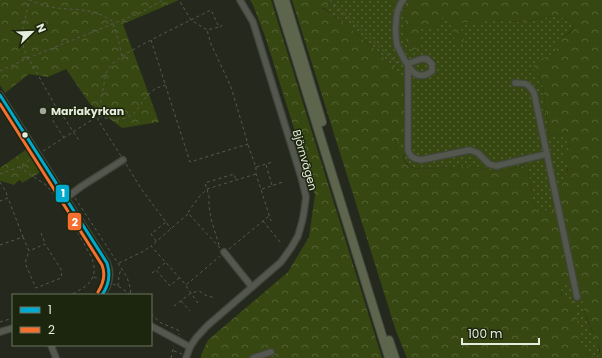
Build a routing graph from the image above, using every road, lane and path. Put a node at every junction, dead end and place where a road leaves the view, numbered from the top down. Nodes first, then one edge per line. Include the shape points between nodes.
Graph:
1 (30, 0) edge
2 (163, 0) edge
3 (179, 0) edge
4 (240, 0) edge
5 (278, 0) edge
6 (285, 0) edge
7 (330, 0) edge
8 (403, 0) edge
9 (191, 20) junction
10 (113, 23) junction
11 (224, 24) dead end
12 (219, 27) junction
13 (207, 30) junction
14 (151, 40) junction
15 (122, 56) junction
16 (28, 58) junction
17 (408, 65) junction
18 (0, 71) edge
19 (515, 83) dead end
20 (166, 85) junction
21 (0, 95) edge
22 (56, 107) junction
23 (98, 116) junction
24 (73, 132) junction
25 (64, 138) junction
26 (80, 142) dead end
27 (248, 144) junction
28 (38, 154) junction
29 (547, 154) junction
30 (123, 160) junction
31 (273, 162) dead end
32 (266, 164) junction
33 (19, 167) junction
34 (256, 168) junction
35 (0, 174) edge
36 (256, 174) junction
37 (236, 180) junction
38 (0, 182) edge
39 (283, 182) dead end
40 (273, 186) junction
41 (207, 189) junction
42 (261, 189) junction
43 (72, 194) junction
44 (8, 198) junction
45 (66, 198) junction
46 (0, 201) edge
47 (188, 213) junction
48 (269, 216) junction
49 (262, 221) junction
50 (271, 221) dead end
51 (166, 222) junction
52 (171, 229) junction
53 (41, 233) dead end
54 (23, 237) junction
55 (156, 241) junction
56 (281, 243) dead end
57 (46, 244) junction
58 (0, 245) edge
59 (151, 246) junction
60 (219, 247) junction
61 (29, 251) junction
62 (224, 252) junction
63 (165, 262) junction
64 (118, 264) junction
65 (122, 269) junction
66 (156, 270) junction
67 (152, 273) dead end
68 (179, 278) junction
69 (186, 285) junction
70 (118, 286) dead end
71 (252, 287) junction
72 (191, 293) junction
73 (72, 294) edge
74 (102, 294) edge
75 (131, 294) edge
76 (577, 297) dead end
77 (215, 299) dead end
78 (181, 300) junction
79 (198, 303) dead end
80 (174, 306) dead end
81 (190, 310) dead end
82 (152, 315) edge
83 (12, 318) edge
84 (0, 322) edge
85 (152, 327) edge
86 (12, 328) edge
87 (0, 332) edge
88 (176, 341) junction
89 (51, 346) edge
90 (190, 347) junction
91 (173, 350) junction
92 (271, 352) dead end
93 (186, 357) edge
94 (56, 358) edge
95 (171, 358) edge
96 (252, 358) edge
97 (389, 358) edge
98 (395, 358) edge

1 - 10 path via 51,7 97,13
1 - 16 path via 22,38
2 - 10 path via 142,12
3 - 9 path
4 - 71 street, Björnvägen via 258,38 306,197 298,236 291,248 281,262
5 - 97 highway
6 - 98 highway
7 - 17 path via 397,63
8 - 17 street via 398,8 396,35 398,46
9 - 12 path via 211,10
9 - 13 path
9 - 14 path
10 - 15 path
10 - 16 path
11 - 12 path
12 - 13 path
13 - 27 path via 210,44 231,87
14 - 15 path
14 - 20 path
15 - 23 path via 106,73
16 - 18 path
16 - 22 path
17 - 29 street via 408,150 415,160 470,150 496,166
19 - 29 street via 525,83 534,93
20 - 23 path via 152,91 134,115 115,119
20 - 27 path via 190,162
21 - 28 street
22 - 24 path
22 - 25 path via 53,121
23 - 24 path
23 - 30 path
24 - 25 path
24 - 26 path
25 - 28 path
27 - 34 path
28 - 33 path
28 - 45 street
29 - 76 street
30 - 43 street
30 - 51 path
31 - 32 path
32 - 34 path
32 - 40 path
33 - 35 path
33 - 73 path via 46,185 62,203 94,263 92,280
34 - 36 path
36 - 37 path
36 - 42 path
37 - 41 path
37 - 41 path via 234,174 205,183
38 - 44 path
39 - 40 path
40 - 42 path
41 - 47 path
41 - 60 path via 211,219
42 - 48 path
43 - 45 street
43 - 64 path
44 - 46 path
44 - 54 path
45 - 74 street via 108,266 109,281
47 - 52 path
47 - 60 path
48 - 49 path
48 - 50 path
49 - 56 path
49 - 62 path
51 - 52 path
51 - 55 path via 151,234
52 - 55 path
53 - 57 path
54 - 58 path
54 - 61 path
55 - 59 path
57 - 61 path
57 - 61 path via 62,271 61,278 36,288 25,263
59 - 63 path
59 - 64 path
60 - 62 path
62 - 69 path
62 - 71 street
63 - 66 path
63 - 68 path
64 - 65 path
65 - 70 path
65 - 75 path
66 - 67 path
66 - 68 path via 170,286
68 - 69 path
69 - 72 path
71 - 90 street, Björnvägen via 207,326
72 - 77 path via 199,290
72 - 78 path
72 - 79 path
78 - 80 path
78 - 81 path
82 - 88 path via 161,323 178,330
83 - 84 path
85 - 88 street
86 - 87 street
88 - 90 street
88 - 91 path
89 - 94 street
90 - 93 street, Björnvägen
91 - 93 path
91 - 95 path
92 - 96 street

